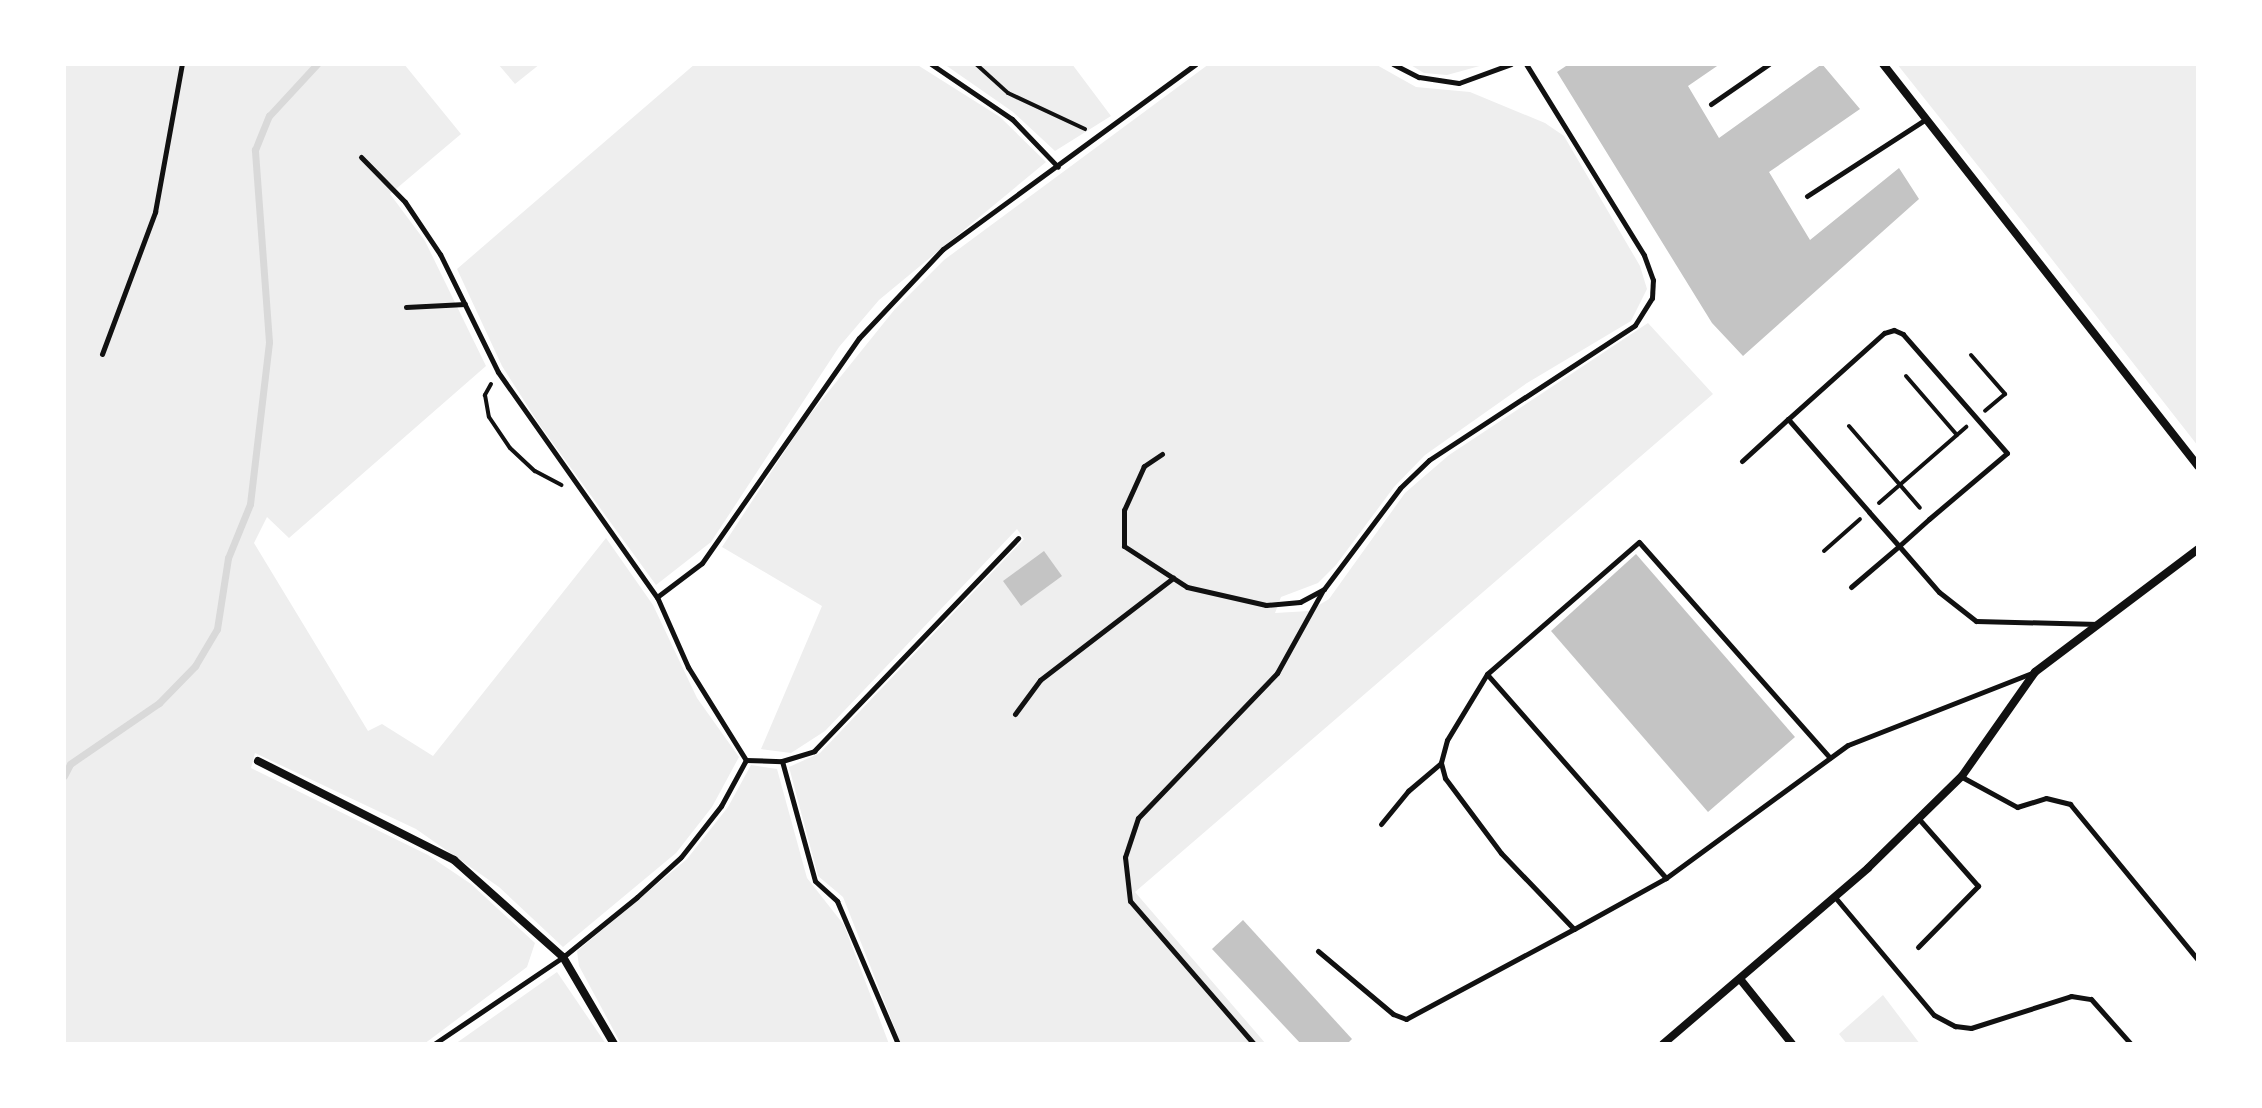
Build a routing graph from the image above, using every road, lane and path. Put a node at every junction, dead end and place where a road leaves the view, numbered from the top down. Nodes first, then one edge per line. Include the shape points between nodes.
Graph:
1 (182, 64) edge
2 (931, 64) edge
3 (976, 64) edge
4 (1196, 64) edge
5 (1393, 64) edge
6 (1511, 64) edge
7 (1526, 64) edge
8 (1769, 64) edge
9 (1883, 64) edge
10 (1711, 104) dead end
11 (1926, 119) junction
12 (1098, 135) junction
13 (361, 157) dead end
14 (1058, 167) junction
15 (1807, 196) dead end
16 (465, 304) junction
17 (406, 307) dead end
18 (102, 354) dead end
19 (1971, 355) dead end
20 (498, 372) junction
21 (1906, 376) dead end
22 (1977, 418) junction
23 (1788, 419) junction
24 (1849, 426) dead end
25 (1957, 435) junction
26 (1162, 454) dead end
27 (1742, 461) dead end
28 (2198, 466) edge
29 (1900, 485) junction
30 (584, 497) junction
31 (1869, 512) junction
32 (1929, 519) junction
33 (1018, 538) dead end
34 (1899, 546) junction
35 (2198, 549) edge
36 (1824, 551) dead end
37 (1173, 578) junction
38 (1851, 587) dead end
39 (1324, 589) junction
40 (657, 597) junction
41 (2099, 624) junction
42 (2035, 672) junction
43 (1487, 674) junction
44 (1015, 714) dead end
45 (1830, 758) junction
46 (746, 760) junction
47 (258, 761) dead end
48 (782, 761) junction
49 (1441, 763) junction
50 (1962, 776) junction
51 (1918, 818) junction
52 (1381, 824) dead end
53 (1666, 878) junction
54 (1834, 896) junction
55 (1574, 929) junction
56 (1918, 947) dead end
57 (1318, 951) dead end
58 (563, 957) junction
59 (2198, 960) edge
60 (1740, 979) junction
61 (434, 1044) edge
62 (614, 1044) edge
63 (898, 1044) edge
64 (1254, 1044) edge
65 (1663, 1044) edge
66 (1792, 1044) edge
67 (2131, 1044) edge

1 - 18 lane via 155,212
2 - 14 lane via 1012,119
3 - 12 path via 1008,93
4 - 12 lane
5 - 6 lane via 1419,77 1459,83
7 - 39 lane via 1644,255 1653,280 1652,298 1635,325 1429,460 1400,488
8 - 10 lane
9 - 11 street
11 - 15 lane
11 - 28 street
12 - 14 lane
13 - 16 lane via 405,202
14 - 40 lane via 943,249 859,338 702,563
16 - 17 lane
16 - 20 lane
19 - 22 path via 2005,394
20 - 30 lane
20 - 30 path via 485,395 489,417 510,448 535,471
21 - 25 path
22 - 23 lane via 1894,330 1884,333
22 - 25 path
22 - 32 lane via 2007,453
23 - 27 lane
23 - 31 lane
24 - 29 path
25 - 29 path
26 - 37 lane via 1144,466 1120,532 1124,546
29 - 31 path
29 - 32 path
30 - 40 lane
31 - 34 lane
31 - 36 path
32 - 34 lane
33 - 48 lane via 814,751
34 - 38 lane
34 - 41 lane via 1939,592 1976,621
35 - 41 street
37 - 39 lane via 1187,587 1266,605 1300,602
37 - 44 lane via 1040,680
39 - 64 lane via 1277,673 1138,818 1125,857 1130,901
40 - 46 lane via 688,667
41 - 42 street
42 - 45 lane via 1848,745
42 - 50 street
43 - 45 lane via 1639,542
43 - 49 lane via 1447,740
43 - 53 lane
45 - 53 lane
46 - 48 lane
46 - 58 lane via 721,806 681,857
47 - 58 street via 454,860
48 - 63 lane via 815,881 837,901
49 - 52 lane
49 - 55 lane via 1468,813
50 - 51 street
50 - 59 lane via 2017,807 2046,798 2070,804
51 - 54 street
51 - 56 lane via 1978,886
53 - 55 lane
54 - 60 street
54 - 67 lane via 1934,1015 1955,1026 1971,1028 2071,996 2091,999
55 - 57 lane via 1406,1019
58 - 61 lane
58 - 62 street
60 - 65 street
60 - 66 street

